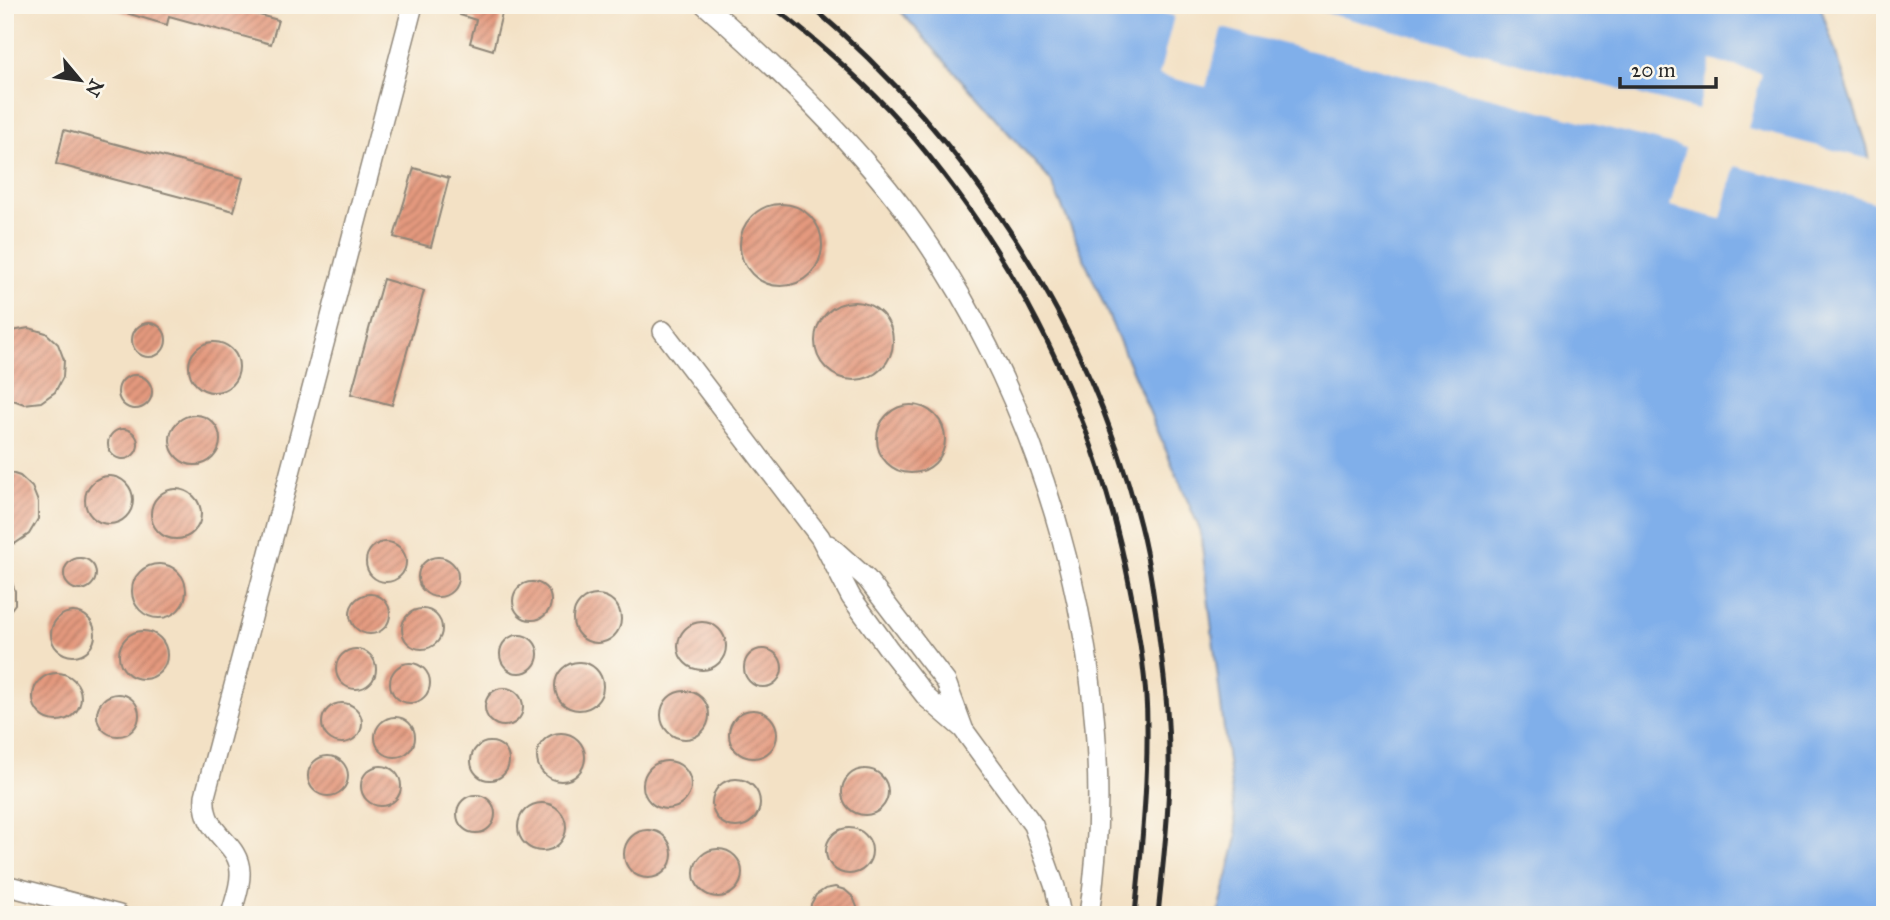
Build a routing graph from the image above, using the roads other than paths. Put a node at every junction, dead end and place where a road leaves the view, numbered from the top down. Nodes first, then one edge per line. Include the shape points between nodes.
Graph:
1 (412, 5) edge
2 (705, 5) edge
3 (663, 331) dead end
4 (5, 885) edge
5 (119, 915) edge
6 (231, 915) edge
7 (1061, 915) edge
8 (1089, 915) edge

1 - 6 lane via 205,796 206,819 238,862
2 - 8 lane via 801,91 889,190 969,311 1006,383 1056,520 1085,649 1097,771
3 - 7 lane via 820,537 867,579 946,682 963,729 1033,825
4 - 5 lane

